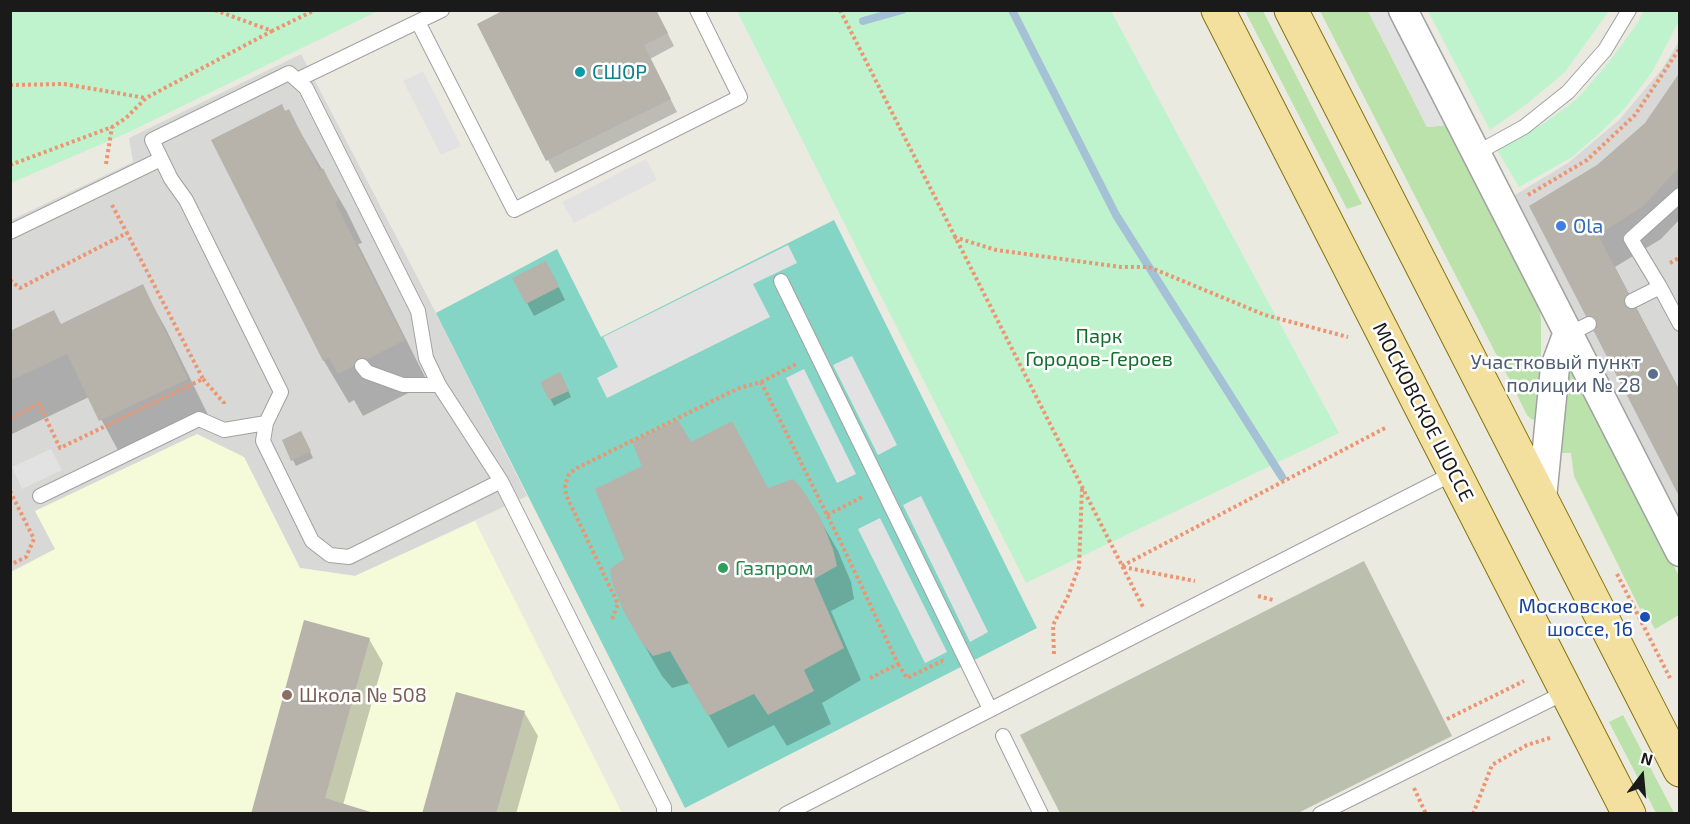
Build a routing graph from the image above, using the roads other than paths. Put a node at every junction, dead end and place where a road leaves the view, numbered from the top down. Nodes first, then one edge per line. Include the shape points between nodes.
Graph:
1 (442, 10) edge
2 (697, 10) edge
3 (1218, 10) edge
4 (1292, 10) edge
5 (1403, 10) edge
6 (1629, 10) edge
7 (418, 22) junction
8 (297, 80) junction
9 (1475, 154) junction
10 (161, 159) junction
11 (1680, 195) edge
12 (10, 232) edge
13 (781, 281) dead end
14 (1660, 287) junction
15 (1632, 301) dead end
16 (1680, 324) edge
17 (1578, 329) junction
18 (362, 366) dead end
19 (440, 385) junction
20 (266, 423) junction
21 (1454, 473) junction
22 (501, 481) junction
23 (40, 496) dead end
24 (1542, 498) junction
25 (1680, 552) edge
26 (1566, 692) junction
27 (990, 709) junction
28 (1003, 736) dead end
29 (1680, 770) edge
30 (664, 813) edge
31 (786, 813) edge
32 (1041, 813) edge
33 (1320, 813) edge
34 (1629, 813) edge

1 - 7 lane
2 - 7 lane via 740,97 514,210
3 - 21 main road, МОСКОВСКОЕ ШОССЕ
4 - 24 main road
5 - 9 street
6 - 9 lane via 1605,50 1568,92 1524,127
7 - 8 lane
8 - 10 lane via 289,74 152,140
8 - 19 lane via 306,88 418,311 426,358
9 - 17 street via 1504,210
10 - 12 lane
10 - 20 lane via 186,200 281,392
11 - 14 lane via 1631,239
13 - 27 lane
14 - 15 lane
14 - 16 lane
17 - 24 street via 1555,366
17 - 25 street
18 - 19 lane via 367,372 403,386
19 - 22 lane
20 - 22 lane via 262,441 312,541 330,555 349,557
20 - 23 lane via 224,430 199,419
21 - 26 main road, МОСКОВСКОЕ ШОССЕ
21 - 27 lane
22 - 30 lane
24 - 29 main road
26 - 33 lane
26 - 34 main road, МОСКОВСКОЕ ШОССЕ
27 - 31 lane
28 - 32 lane

